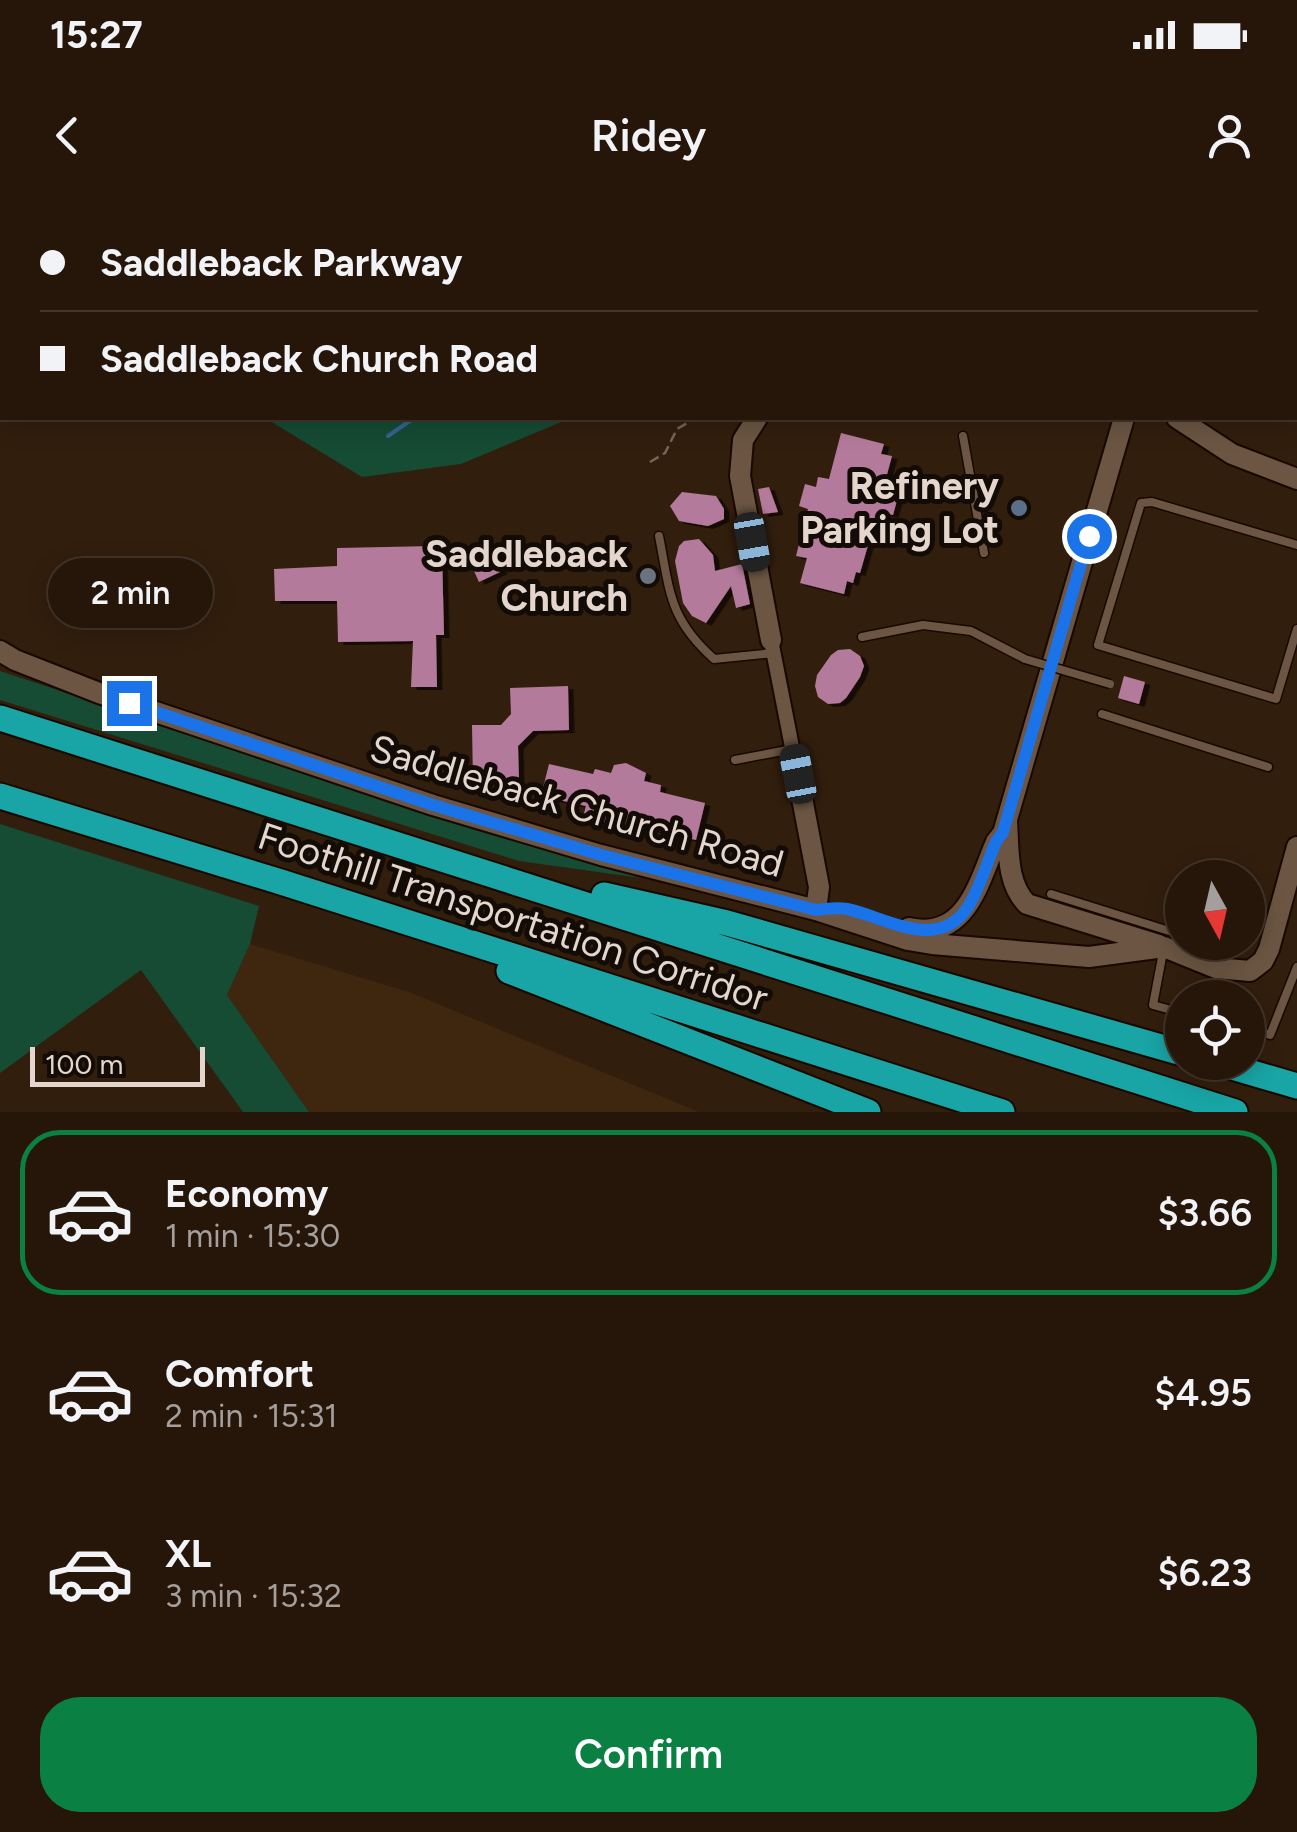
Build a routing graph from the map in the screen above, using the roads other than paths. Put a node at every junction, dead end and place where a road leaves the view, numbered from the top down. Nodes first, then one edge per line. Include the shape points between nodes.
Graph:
1 (757, 420) edge
2 (1123, 420) edge
3 (1180, 420) edge
4 (963, 436) dead end
5 (1297, 479) edge
6 (659, 536) dead end
7 (1297, 544) edge
8 (984, 553) dead end
9 (1297, 629) edge
10 (862, 637) dead end
11 (772, 646) junction
12 (0, 651) edge
13 (1110, 684) dead end
14 (1102, 714) dead end
15 (0, 718) edge
16 (794, 750) junction
17 (735, 760) dead end
18 (1268, 767) dead end
19 (0, 796) edge
20 (802, 798) joint
21 (1006, 819) junction
22 (1297, 847) edge
23 (434, 856) junction
24 (281, 882) junction
25 (1051, 894) dead end
26 (816, 910) junction
27 (1165, 930) edge
28 (1164, 947) junction
29 (1297, 966) edge
30 (1165, 1008) edge
31 (1265, 1034) edge
32 (1165, 1049) edge
33 (1265, 1077) edge
34 (1297, 1086) edge
35 (868, 1112) edge
36 (1002, 1112) edge
37 (1234, 1112) edge

1 - 11 main road via 743,440 740,476
2 - 21 main road
3 - 5 main road via 1232,454
4 - 8 lane
6 - 11 lane via 674,609 690,638 714,659
7 - 9 lane via 1142,504 1098,645 1276,699
10 - 13 lane, bridge via 923,625 971,631 1026,659
11 - 16 street
12 - 26 main road, Saddleback Church Road via 99,693 433,805
14 - 18 lane
15 - 23 highway, Foothill Transportation Corridor
16 - 17 lane
16 - 20 street
19 - 24 highway, Foothill Transportation Corridor
20 - 26 main road via 819,886
21 - 26 main road via 968,908 952,922 915,930 843,908
21 - 28 main road via 1011,874 1027,904
22 - 28 main road, Saddleback Church Road via 1269,949 1250,971 1216,968
23 - 32 highway via 728,923
23 - 37 highway, Foothill Transportation Corridor
24 - 35 highway
24 - 36 highway, Foothill Transportation Corridor
25 - 27 lane
26 - 28 main road, Saddleback Church Road via 932,944 1089,957
28 - 30 lane via 1152,1005
29 - 31 lane via 1270,1035
33 - 34 highway

